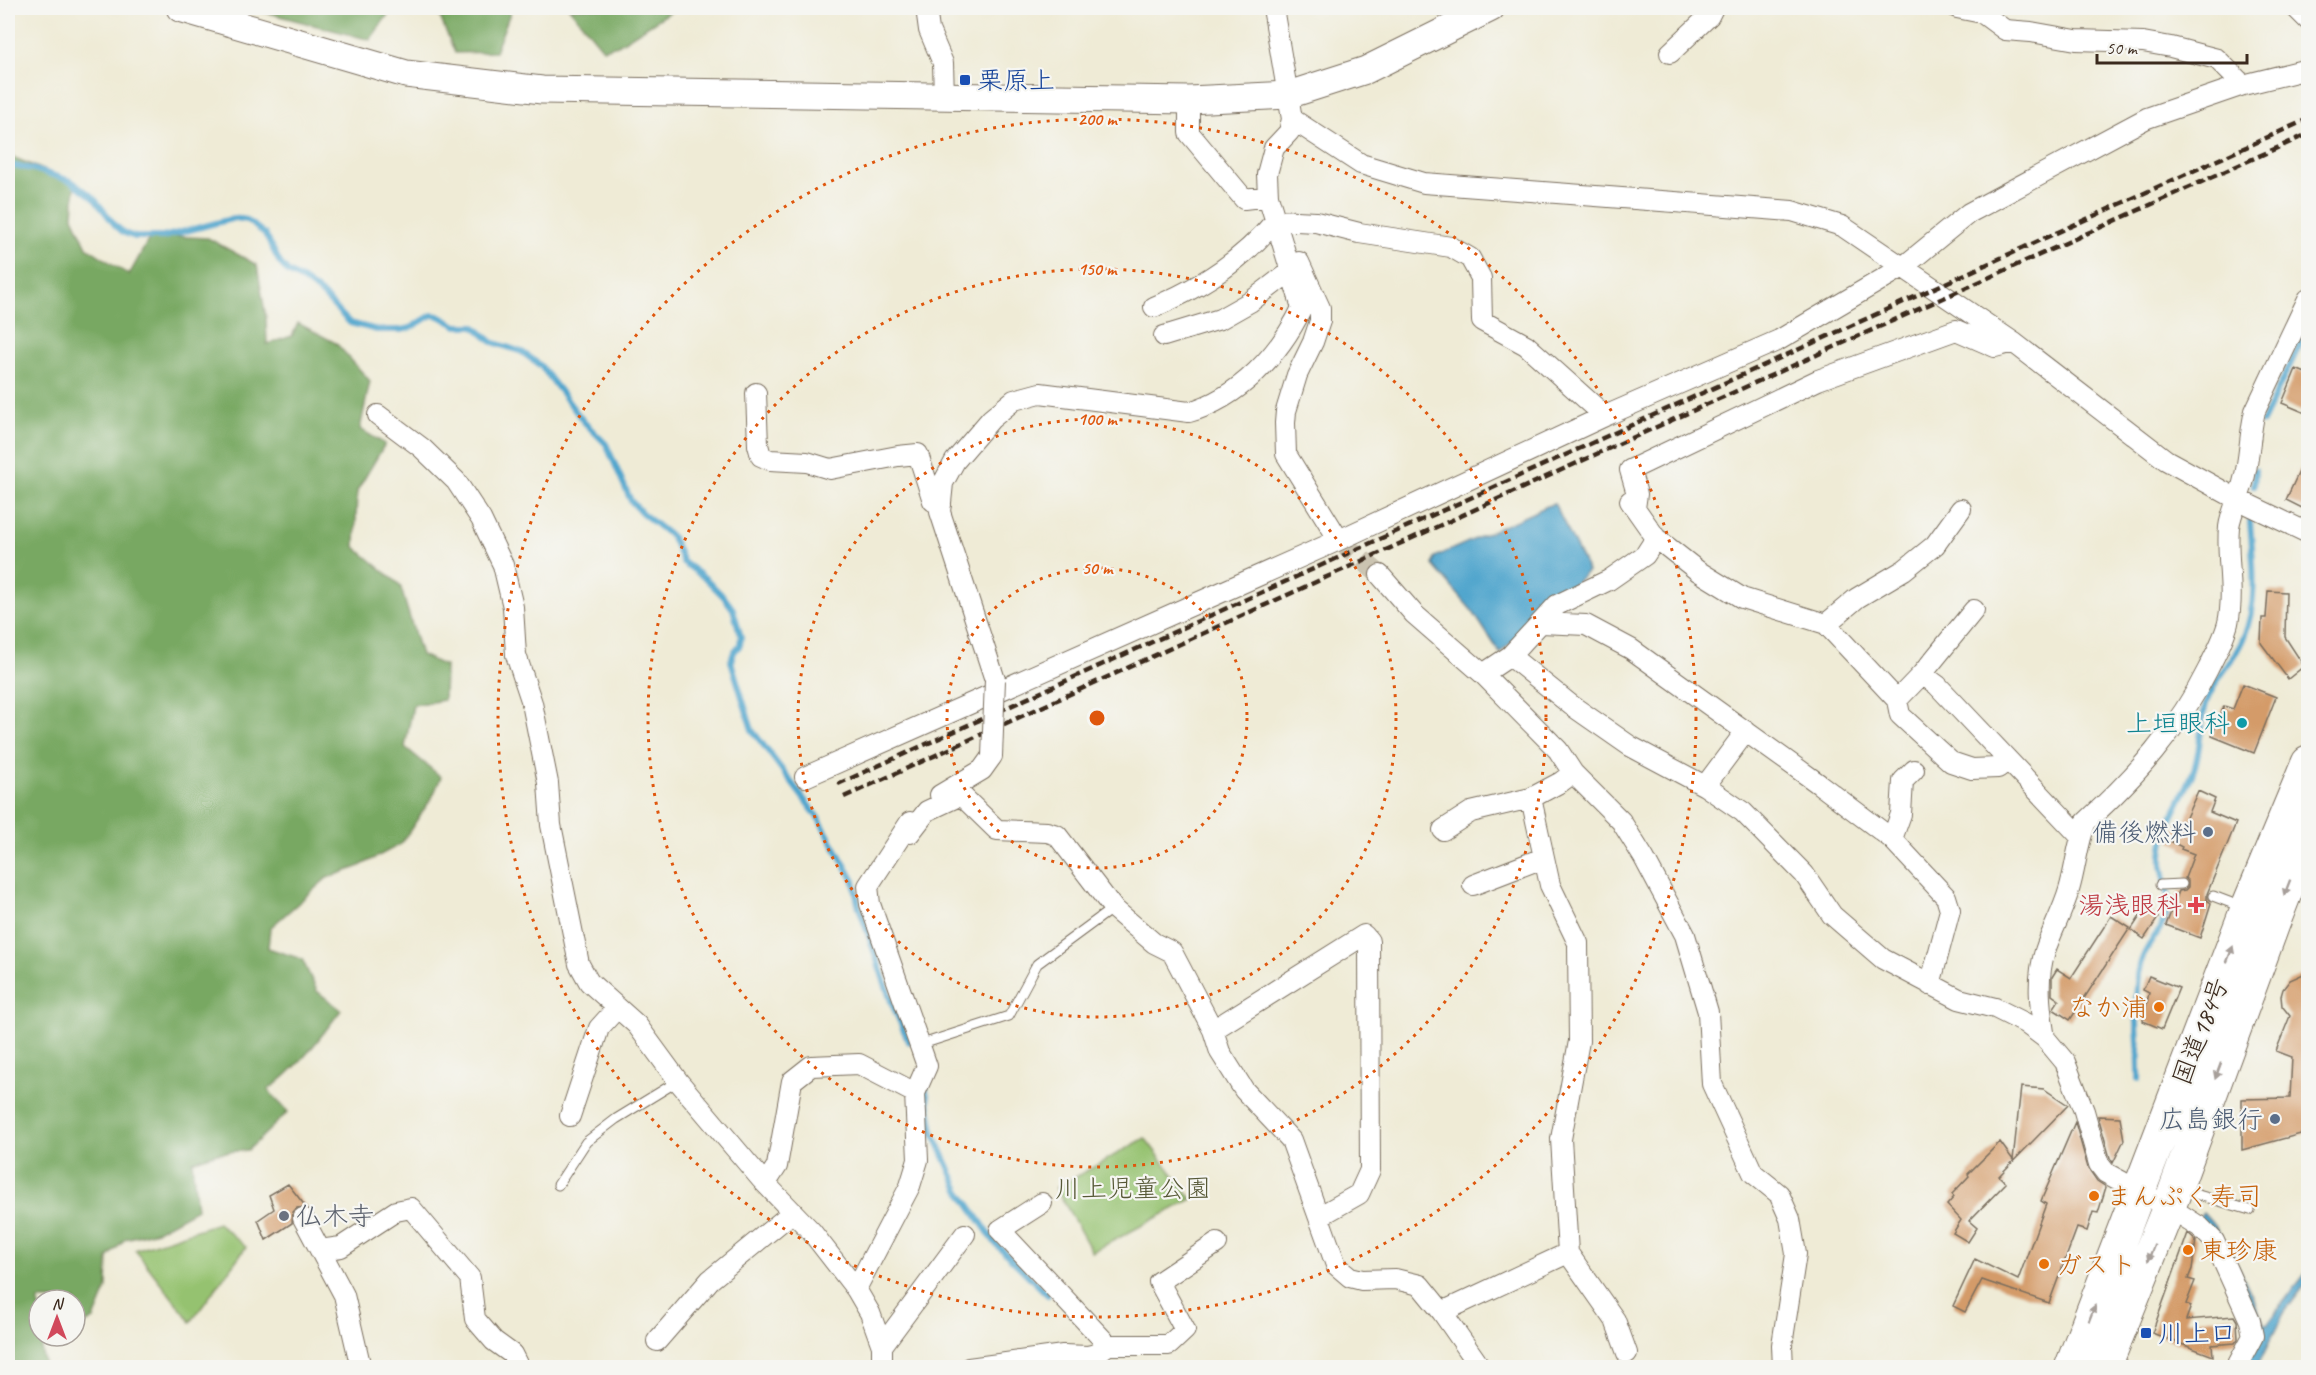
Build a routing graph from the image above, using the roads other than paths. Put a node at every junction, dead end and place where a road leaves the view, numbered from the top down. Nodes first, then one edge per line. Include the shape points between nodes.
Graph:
1 (180, 8) edge
2 (926, 8) edge
3 (1273, 8) edge
4 (1491, 8) edge
5 (1713, 8) edge
6 (1956, 8) edge
7 (2296, 8) edge
8 (2308, 20) edge
9 (1670, 53) dead end
10 (2308, 69) edge
11 (2243, 85) junction
12 (944, 96) junction
13 (1189, 100) junction
14 (1290, 107) junction
15 (1268, 196) junction
16 (1276, 220) junction
17 (1290, 266) junction
18 (1903, 267) junction
19 (2308, 299) edge
20 (1155, 307) dead end
21 (1164, 336) dead end
22 (2013, 342) junction
23 (756, 393) dead end
24 (378, 415) dead end
25 (1605, 416) junction
26 (2237, 500) junction
27 (941, 506) junction
28 (1961, 509) dead end
29 (2308, 533) edge
30 (1656, 538) junction
31 (1339, 540) junction
32 (1380, 575) tunnel mouth
33 (1974, 610) dead end
34 (1540, 623) junction
35 (1826, 624) junction
36 (1510, 656) junction
37 (1483, 674) junction
38 (1922, 674) junction
39 (1897, 700) junction
40 (1746, 731) junction
41 (2008, 760) junction
42 (2308, 763) edge
43 (1914, 770) dead end
44 (1573, 773) junction
45 (805, 777) dead end
46 (1705, 786) junction
47 (1531, 798) junction
48 (1443, 830) dead end
49 (904, 832) junction
50 (2308, 834) edge
51 (2080, 836) junction
52 (1892, 839) junction
53 (1543, 858) junction
54 (2178, 884) dead end
55 (1473, 885) dead end
56 (2160, 885) dead end
57 (2213, 896) dead end
58 (1113, 908) junction
59 (2247, 909) junction
60 (1930, 985) junction
61 (617, 1008) junction
62 (1213, 1030) junction
63 (2045, 1038) junction
64 (919, 1045) junction
65 (678, 1081) junction
66 (920, 1082) junction
67 (570, 1116) dead end
68 (766, 1184) junction
69 (558, 1185) dead end
70 (2138, 1191) junction
71 (2172, 1198) junction
72 (1042, 1203) dead end
73 (2250, 1210) dead end
74 (793, 1212) junction
75 (1320, 1216) junction
76 (303, 1218) dead end
77 (965, 1234) dead end
78 (1217, 1243) dead end
79 (320, 1250) junction
80 (1568, 1252) junction
81 (856, 1289) junction
82 (1442, 1312) junction
83 (657, 1341) dead end
84 (882, 1346) junction
85 (1627, 1353) dead end
86 (1097, 1354) edge
87 (361, 1368) edge
88 (519, 1368) edge
89 (882, 1368) edge
90 (969, 1368) edge
91 (1481, 1368) edge
92 (1784, 1368) edge
93 (2071, 1368) edge
94 (2104, 1368) edge
95 (2236, 1368) edge

1 - 12 street via 406,74 542,90
2 - 12 street via 929,30 943,63
3 - 14 street
4 - 14 street
5 - 9 street
6 - 11 street via 1982,13 2006,30 2076,40 2171,46 2217,59
7 - 8 street
10 - 11 street
11 - 18 street via 2147,118 1970,213
12 - 13 street
13 - 14 street
13 - 15 street via 1189,133 1244,199
14 - 15 street via 1289,132 1274,148 1267,174
14 - 18 street via 1361,164 1424,183 1792,211 1842,226
15 - 16 street
16 - 17 street
16 - 20 street via 1258,242 1210,280
16 - 25 street via 1316,222 1451,247 1470,258 1481,278 1482,321 1526,345
17 - 21 street via 1250,302 1220,319
17 - 27 street via 1302,308 1292,328 1261,368 1227,395 1189,412 1040,393 1014,400 991,419 955,461 944,483
17 - 31 street via 1297,258 1320,308 1320,321 1286,411 1286,454
18 - 22 street
18 - 25 street via 1779,340
19 - 26 street via 2255,411 2244,483
22 - 26 street via 2166,460
22 - 30 street via 1995,347 1956,330 1818,380 1630,470 1637,494 1632,504
23 - 27 street via 761,456 830,469 918,454 933,501
24 - 61 street via 422,448 456,481 482,519 503,565 513,607 516,655 532,703 548,783 550,825 579,964 589,982
25 - 31 street
26 - 29 street
26 - 51 street via 2229,526 2232,594 2218,649 2176,725 2150,758 2086,822
27 - 49 street, bridge via 995,680 992,756 982,770 921,805
28 - 35 street via 1935,545
30 - 34 street via 1645,555 1609,580 1557,605
30 - 35 street via 1698,571 1742,598
31 - 45 street
32 - 37 street via 1414,614
33 - 38 street
34 - 36 street
34 - 40 street via 1586,625 1631,649
35 - 39 street
36 - 37 street
36 - 46 street via 1630,746
37 - 44 street via 1558,750
38 - 39 street
38 - 41 street
39 - 41 street via 1900,715 1951,762 1972,769 1998,768
40 - 46 street
40 - 52 street
41 - 51 street
42 - 59 highway, 国道184号
43 - 52 street via 1903,781 1901,814
44 - 47 street
44 - 92 street via 1621,821 1685,935 1707,1012 1712,1084 1753,1173 1779,1194 1790,1219 1796,1254 1782,1345
46 - 60 street via 1743,812 1797,867 1832,915 1882,959
47 - 48 street via 1471,812
47 - 53 street
49 - 58 street via 910,832 927,811 960,795 997,830 1057,835
49 - 64 street via 868,886 870,904
50 -> 71 highway, 国道184号
51 - 63 street via 2069,890 2041,969 2040,1014
52 - 60 street via 1946,897 1950,910
53 - 55 street
53 - 80 street via 1550,885 1578,943 1579,1041 1561,1139
54 - 56 lane
57 - 59 lane
58 - 62 street via 1154,943 1172,952
58 - 64 lane via 1037,964 1010,1016
70 -> 59 highway, 国道184号
60 - 63 street via 1959,999 1995,1008
61 - 65 street via 637,1025
61 - 67 street via 599,1028
62 - 75 street via 1220,1052 1244,1090 1291,1140
62 - 75 street via 1364,935 1369,941 1370,1170 1359,1194
63 - 70 street via 2065,1062 2099,1164 2106,1173
64 - 66 street via 927,1066
65 - 68 street
65 - 69 lane via 586,1142
66 - 68 street via 859,1064 811,1066 792,1081 777,1166
66 - 81 street via 918,1160 910,1186
68 - 74 street
70 - 71 street
93 -> 70 highway, 国道184号
71 - 73 lane
71 -> 94 highway, 国道184号
71 - 95 street via 2214,1241 2250,1321 2253,1336
72 - 86 street via 1000,1230
74 - 81 street
74 - 83 street via 710,1280
75 - 82 street via 1336,1264 1350,1277 1420,1286
76 - 79 street
77 - 84 street
78 - 86 street via 1160,1282 1185,1330 1169,1345
79 - 87 street via 344,1295
79 - 88 street via 341,1247 396,1211 411,1208 470,1278 475,1319 512,1354
80 - 82 street
80 - 85 street via 1614,1320
81 - 84 street
82 - 91 street
84 - 89 street
86 - 90 street

